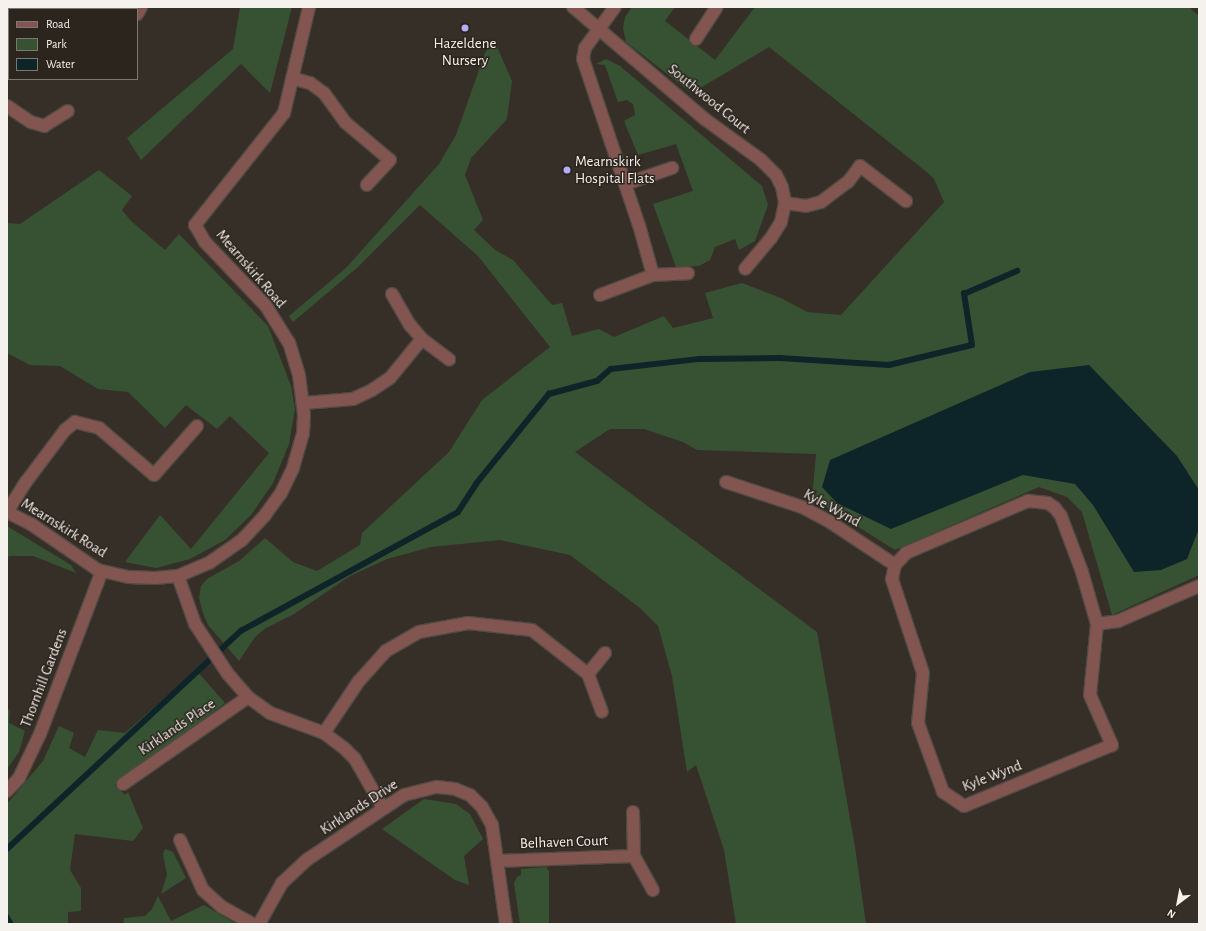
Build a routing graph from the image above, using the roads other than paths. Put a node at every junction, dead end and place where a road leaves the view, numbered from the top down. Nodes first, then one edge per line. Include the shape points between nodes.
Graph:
1 (309, 7) edge
2 (573, 7) edge
3 (615, 7) edge
4 (717, 7) edge
5 (599, 27) junction
6 (696, 39) dead end
7 (292, 78) junction
8 (9, 110) edge
9 (68, 111) dead end
10 (672, 168) dead end
11 (625, 184) junction
12 (367, 185) dead end
13 (906, 201) dead end
14 (785, 203) junction
15 (745, 269) dead end
16 (688, 273) dead end
17 (653, 275) junction
18 (392, 294) dead end
19 (600, 295) dead end
20 (422, 340) junction
21 (449, 359) dead end
22 (304, 403) junction
23 (197, 426) dead end
24 (726, 482) dead end
25 (7, 512) edge
26 (895, 565) junction
27 (102, 571) junction
28 (178, 576) junction
29 (1199, 586) edge
30 (1097, 624) junction
31 (605, 653) dead end
32 (588, 674) junction
33 (248, 697) junction
34 (602, 712) dead end
35 (324, 733) junction
36 (123, 784) dead end
37 (7, 791) edge
38 (383, 808) junction
39 (633, 812) dead end
40 (180, 840) dead end
41 (634, 856) junction
42 (497, 861) junction
43 (653, 890) dead end
44 (260, 923) edge
45 (506, 924) edge

1 - 7 street, Mearnskirk Road
2 - 5 street, Southwood Court
3 - 5 street
4 - 6 street
5 - 11 street via 585,48 584,59
5 - 14 street, Southwood Court via 706,120 776,174
7 - 12 street via 310,83 324,92 346,123 390,160
7 - 22 street, Mearnskirk Road via 284,113 278,123 195,225 205,242 266,306 289,343
8 - 9 street via 44,126
10 - 11 street
11 - 17 street
13 - 14 street via 860,166 848,182 821,202 806,206
14 - 15 street, Southwood Court via 780,222 771,238
16 - 17 street
17 - 19 street
18 - 20 street
20 - 21 street
20 - 22 street via 390,378 372,390 353,399
22 - 28 street, Mearnskirk Road via 303,434 293,468 265,515 242,540 209,563
23 - 25 street via 154,475 99,428 75,422 65,430
24 - 26 street, Kyle Wynd via 802,507 830,522
25 - 27 street, Mearnskirk Road via 31,524 82,561
26 - 30 street, Kyle Wynd via 906,553 1028,501 1048,503 1061,516 1082,572
26 - 30 street, Kyle Wynd via 892,579 911,629 923,673 918,723 943,792 964,806 1112,746 1090,695
27 - 28 street, Mearnskirk Road via 128,578
27 - 37 street, Thornhill Gardens via 40,734 19,778
28 - 33 street via 193,618 208,646
29 - 30 street via 1118,621
31 - 32 street
32 - 34 street
32 - 35 street via 532,630 468,623 419,632 386,650 371,666
33 - 35 street via 281,718
33 - 36 street, Kirklands Place
35 - 38 street via 355,759
38 - 42 street, Kirklands Drive via 420,789 456,789 470,795 482,807 492,825
38 - 44 street, Kirklands Drive via 292,872 282,883
39 - 41 street
40 - 44 street via 203,890 222,907
41 - 42 street, Belhaven Court
41 - 43 street
42 - 45 street, Kirklands Drive

